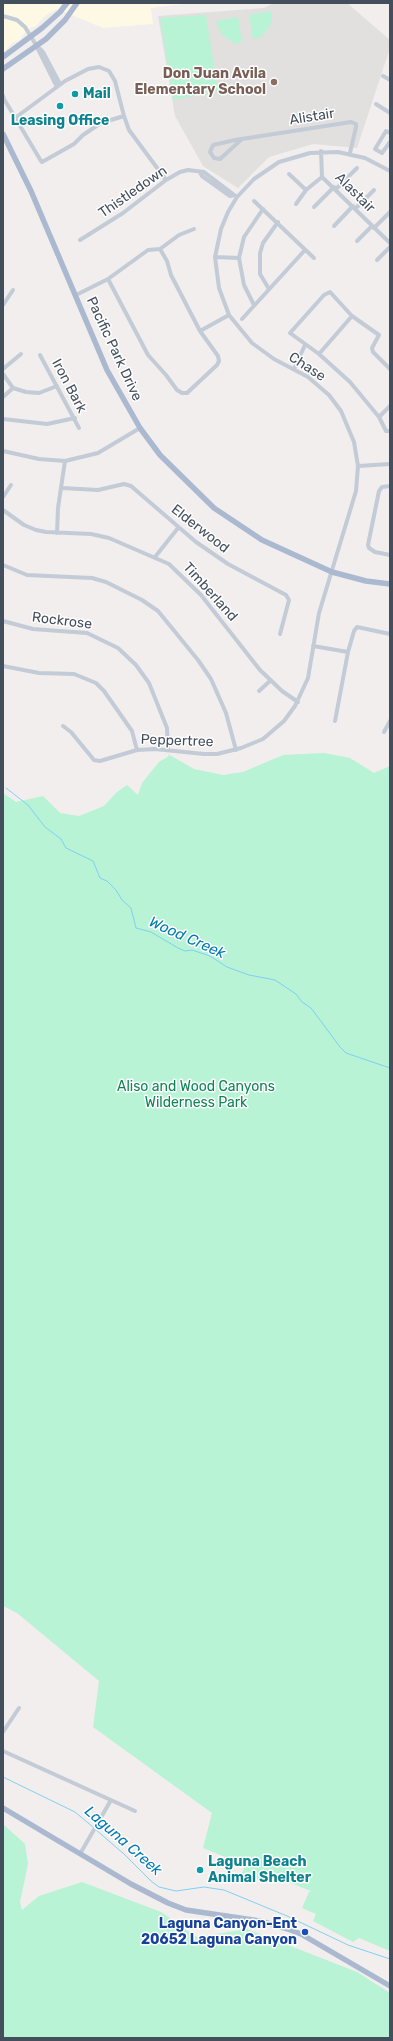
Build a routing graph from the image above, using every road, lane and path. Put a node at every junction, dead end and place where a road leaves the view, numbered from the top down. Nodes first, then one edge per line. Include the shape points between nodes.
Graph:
1 (68, 3) edge
2 (77, 3) edge
3 (3, 16) edge
4 (31, 37) junction
5 (36, 45) junction
6 (3, 57) edge
7 (3, 69) edge
8 (383, 76) dead end
9 (390, 80) edge
10 (59, 85) junction
11 (3, 96) edge
12 (376, 104) dead end
13 (390, 114) edge
14 (124, 116) junction
15 (15, 118) junction
16 (390, 133) edge
17 (3, 134) edge
18 (242, 139) junction
19 (390, 142) edge
20 (321, 151) junction
21 (350, 153) junction
22 (357, 168) dead end
23 (390, 171) edge
24 (289, 174) dead end
25 (322, 177) junction
26 (166, 180) junction
27 (335, 188) junction
28 (306, 190) junction
29 (374, 190) dead end
30 (236, 196) junction
31 (254, 200) dead end
32 (296, 204) dead end
33 (314, 207) dead end
34 (355, 207) junction
35 (263, 209) junction
36 (390, 212) edge
37 (278, 222) junction
38 (334, 226) dead end
39 (373, 227) junction
40 (194, 229) dead end
41 (80, 240) dead end
42 (357, 241) dead end
43 (390, 243) edge
44 (390, 247) edge
45 (160, 249) junction
46 (305, 250) junction
47 (215, 257) junction
48 (239, 258) junction
49 (314, 258) dead end
50 (377, 260) dead end
51 (108, 278) junction
52 (13, 290) dead end
53 (269, 290) junction
54 (76, 295) junction
55 (3, 305) edge
56 (254, 305) junction
57 (228, 315) junction
58 (352, 316) junction
59 (242, 319) dead end
60 (200, 331) junction
61 (305, 345) junction
62 (21, 354) dead end
63 (319, 354) junction
64 (40, 355) dead end
65 (294, 369) junction
66 (390, 369) edge
67 (3, 370) edge
68 (3, 374) edge
69 (57, 386) junction
70 (13, 388) junction
71 (3, 397) edge
72 (390, 406) edge
73 (379, 417) junction
74 (75, 418) junction
75 (3, 420) edge
76 (79, 428) dead end
77 (140, 428) junction
78 (390, 431) edge
79 (3, 451) edge
80 (65, 461) junction
81 (390, 464) edge
82 (358, 466) junction
83 (11, 485) dead end
84 (390, 486) edge
85 (62, 488) junction
86 (3, 497) edge
87 (3, 510) edge
88 (178, 528) junction
89 (57, 533) junction
90 (390, 555) edge
91 (155, 557) junction
92 (3, 565) edge
93 (332, 572) junction
94 (390, 584) edge
95 (3, 621) edge
96 (280, 634) dead end
97 (390, 634) edge
98 (313, 646) junction
99 (348, 652) junction
100 (3, 666) edge
101 (271, 680) junction
102 (259, 691) dead end
103 (298, 702) junction
104 (335, 721) dead end
105 (390, 721) edge
106 (63, 726) dead end
107 (384, 732) dead end
108 (137, 750) junction
109 (168, 750) junction
110 (236, 750) junction
111 (19, 1708) dead end
112 (3, 1732) edge
113 (4, 1753) edge
114 (111, 1800) junction
115 (3, 1808) edge
116 (135, 1811) dead end
117 (80, 1854) junction
118 (390, 1986) edge

1 - 4 main road
2 - 5 main road via 46,39
3 - 4 street via 17,20
4 - 5 street
4 - 6 main road
5 - 7 main road
5 - 10 street via 43,52
8 - 9 street
10 - 14 street via 88,69 99,67 109,70 115,81
10 - 15 street
11 - 15 street
12 - 13 street
14 - 15 street via 101,123 74,144 42,162
14 - 26 street via 128,130
16 - 19 street via 386,131 375,149 382,153
17 - 54 main road, Pacific Park Drive
18 - 18 street, Alistair via 213,145 210,152 214,158 220,159
18 - 21 street, Alistair via 354,122 356,127
20 - 21 street, Chase
20 - 25 street, Alastair
20 - 30 street, Chase via 301,154 279,162 254,179
21 - 23 street, Chase
22 - 27 street
24 - 28 street
25 - 27 street, Alastair
25 - 28 street
26 - 30 street, Thistledown via 188,170 200,172 210,176
26 - 41 street, Thistledown via 123,213
27 - 33 street
27 - 34 street, Alastair
28 - 32 street
29 - 34 street
30 - 47 street, Chase via 221,229
31 - 35 street
34 - 38 street
34 - 39 street, Alastair
35 - 37 street
35 - 48 street via 244,237
36 - 39 street
37 - 46 street
37 - 53 street via 263,243 260,253 260,274
39 - 42 street
39 - 43 street, Alastair
40 - 45 street via 178,235
44 - 50 street
45 - 51 street via 148,250
45 - 60 street
46 - 49 street
46 - 53 street
47 - 48 street
47 - 57 street, Chase via 219,288
48 - 56 street via 244,286
51 - 54 street
51 - 60 street via 148,355 182,393 187,392 219,361
52 - 55 street
53 - 56 street
54 - 77 main road, Pacific Park Drive via 107,370
56 - 59 street
57 - 60 street
57 - 65 street, Chase via 252,343 274,359
58 - 61 street via 330,292 324,295 290,333
58 - 63 street
58 - 66 street via 379,335 372,348
61 - 63 street
61 - 65 street
62 - 67 street
63 - 73 street via 350,382
64 - 69 street, Iron Bark
65 - 82 street, Chase via 321,387 341,412 354,442
68 - 70 street
69 - 70 street via 39,393
69 - 74 street, Iron Bark
70 - 71 street
72 - 73 street
73 - 78 street via 386,431
74 - 75 street via 47,424
74 - 76 street, Iron Bark
77 - 80 street via 98,453
77 - 93 main road, Pacific Park Drive via 160,455 188,484 230,520 281,550
79 - 80 street via 39,459
80 - 85 street
81 - 82 street
82 - 93 street, Chase via 356,491
83 - 86 street
84 - 90 street via 382,487 379,491 368,545 371,551
85 - 88 street, Elderwood via 98,490 124,484 131,486
85 - 89 street
87 - 89 street, Timberland via 30,528
88 - 91 street
88 - 96 street, Elderwood via 228,564 286,594 289,600
89 - 91 street, Timberland via 91,534 109,538
91 - 101 street, Timberland via 169,564 197,590 260,670
92 - 110 street via 27,575 92,578 106,582 158,611 211,679 226,713
93 - 94 main road, Pacific Park Drive
93 - 98 street, Peppertree via 319,613
95 - 109 street, Rockrose via 32,629 75,630 87,633 122,652 136,665 149,683 167,728
97 - 99 street via 357,627
98 - 99 street
98 - 103 street, Peppertree via 308,678
99 - 104 street
100 - 108 street via 74,674 96,683 132,731
101 - 102 street
101 - 103 street, Timberland
103 - 110 street, Peppertree via 284,721 263,739
105 - 107 street
106 - 108 street, Peppertree via 94,760 100,761
108 - 109 street, Peppertree
109 - 110 street, Peppertree via 204,754
111 - 112 street
113 - 114 street
114 - 116 street
114 - 117 street
115 - 117 main road
117 - 118 main road via 151,1896 186,1910 260,1921 301,1934

